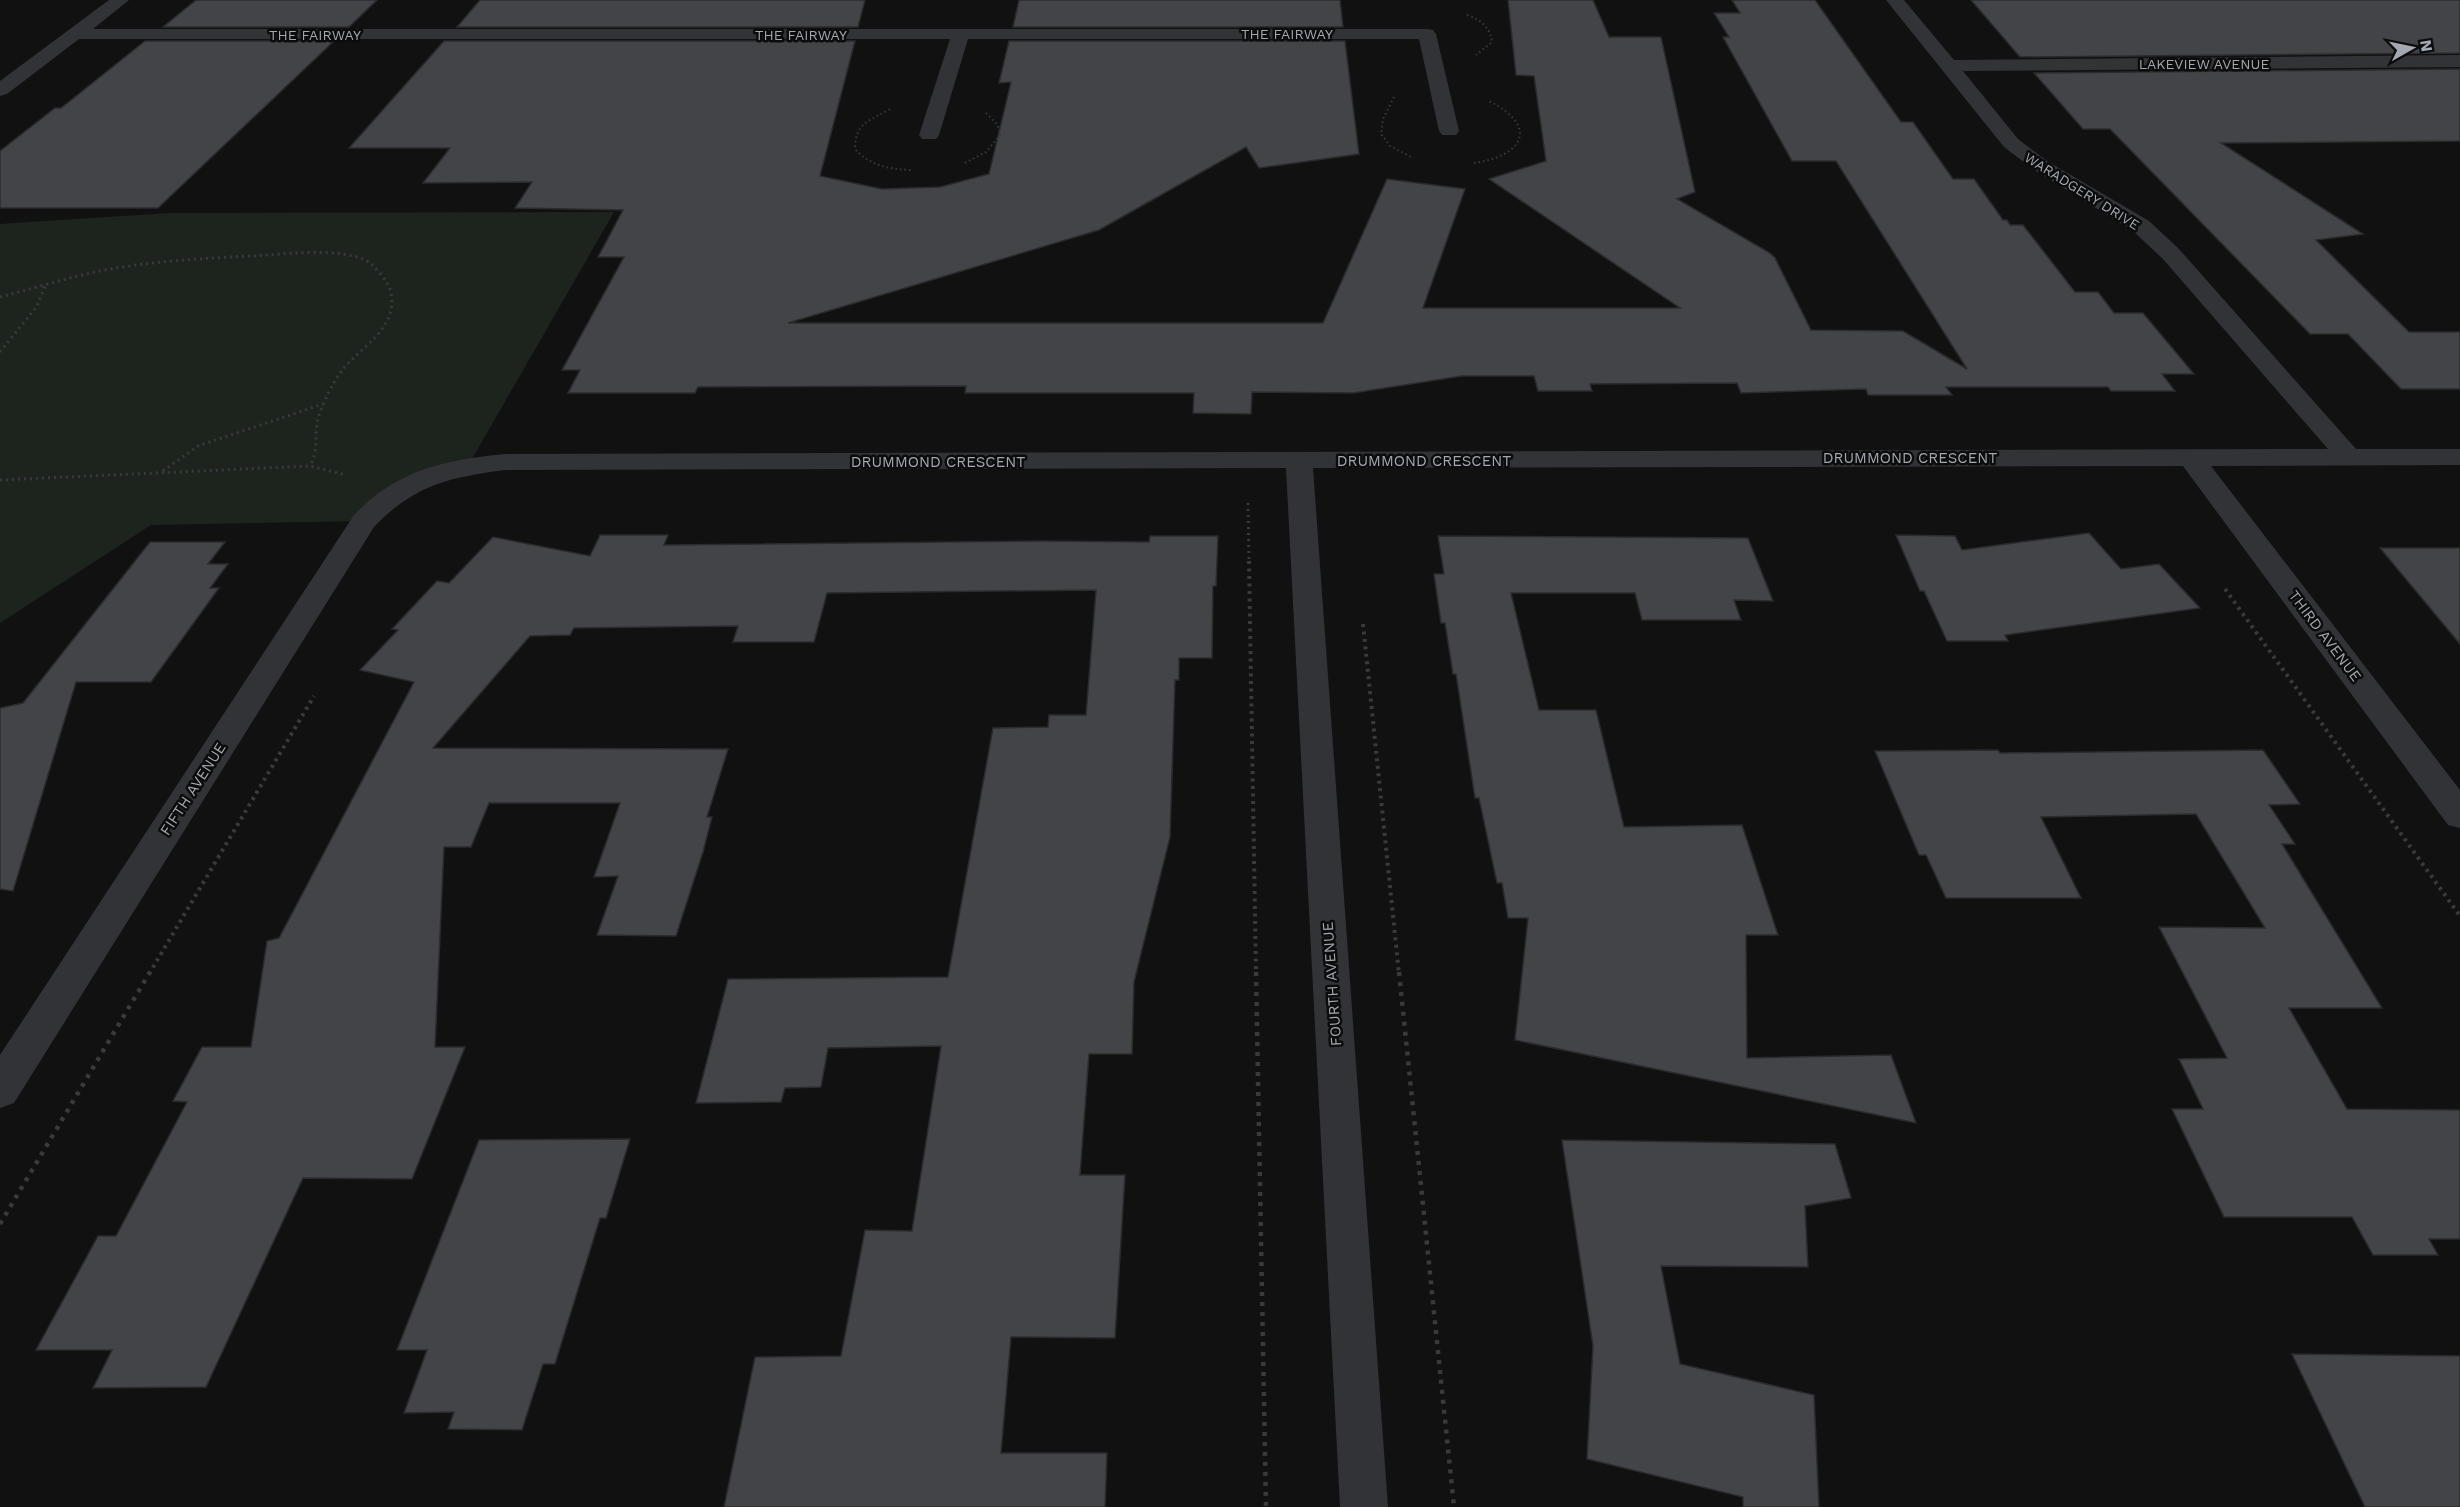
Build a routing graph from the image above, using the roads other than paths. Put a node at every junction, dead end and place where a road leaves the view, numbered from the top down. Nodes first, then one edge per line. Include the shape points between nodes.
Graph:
1 (120, 0) edge
2 (1895, 0) edge
3 (75, 34) junction
4 (960, 35) junction
5 (2460, 61) edge
6 (1948, 66) junction
7 (0, 90) edge
8 (1449, 131) dead end
9 (929, 135) dead end
10 (2348, 456) junction
11 (2190, 457) junction
12 (2460, 457) edge
13 (1299, 461) junction
14 (393, 493) joint
15 (2460, 815) edge
16 (0, 1090) edge
17 (1364, 1507) edge

1 - 3 street
2 - 6 street, WARADGERY DRIVE
3 - 4 street, THE FAIRWAY
3 - 7 street
4 - 8 street, THE FAIRWAY via 1427,34
4 - 9 street
5 - 6 street, LAKEVIEW AVENUE
6 - 10 street, WARADGERY DRIVE via 2017,149 2141,226 2171,254
10 - 11 street, DRUMMOND CRESCENT
10 - 12 street, DRUMMOND CRESCENT
11 - 13 street, DRUMMOND CRESCENT
11 - 15 street, THIRD AVENUE
13 - 14 street, DRUMMOND CRESCENT via 506,462 447,470
13 - 17 street, FOURTH AVENUE
14 - 16 street, FIFTH AVENUE via 364,521

